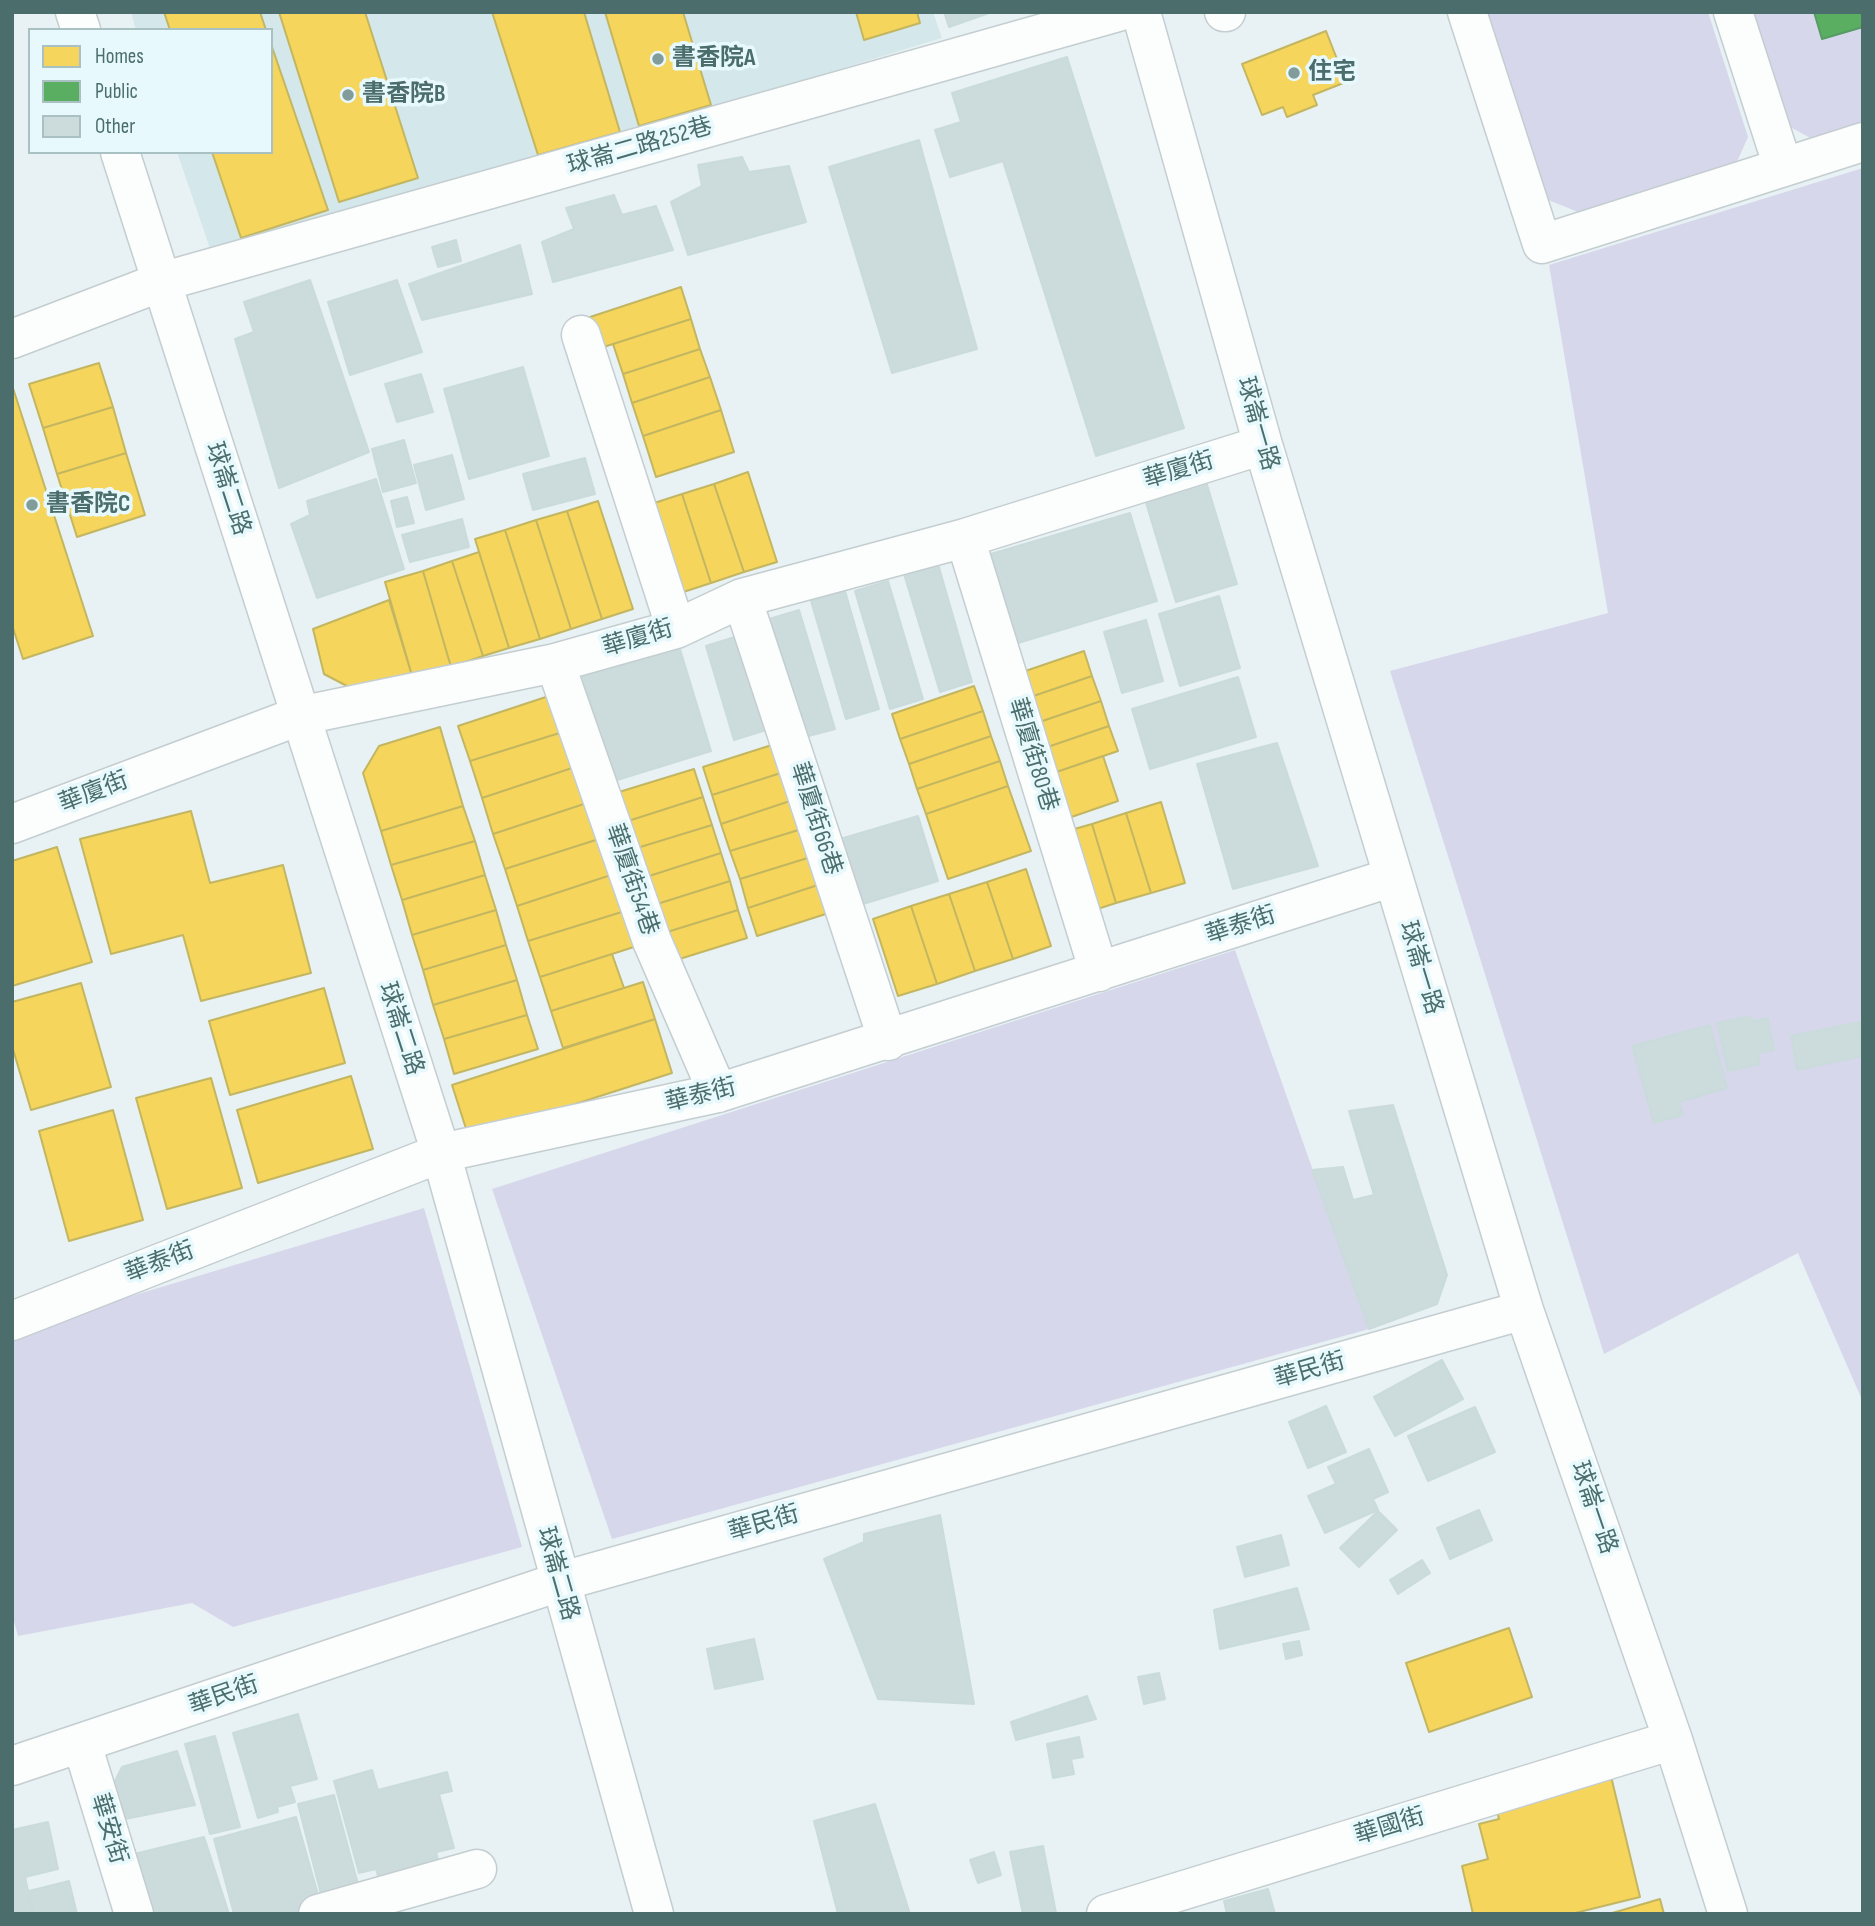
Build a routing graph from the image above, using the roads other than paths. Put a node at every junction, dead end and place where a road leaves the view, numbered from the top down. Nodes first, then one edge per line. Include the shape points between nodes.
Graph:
1 (1118, 12) edge
2 (1141, 12) edge
3 (1467, 12) edge
4 (1733, 12) edge
5 (1863, 142) edge
6 (121, 154) edge
7 (1783, 167) junction
8 (161, 282) junction
9 (581, 335) dead end
10 (12, 339) edge
11 (1263, 445) junction
12 (965, 538) junction
13 (742, 598) junction
14 (676, 629) junction
15 (555, 663) junction
16 (299, 716) junction
17 (12, 824) edge
18 (1393, 877) junction
19 (1099, 972) junction
20 (888, 1041) junction
21 (718, 1093) junction
22 (440, 1153) junction
23 (1524, 1310) junction
24 (12, 1321) edge
25 (559, 1582) junction
26 (1674, 1740) junction
27 (82, 1744) junction
28 (12, 1766) edge
29 (477, 1869) dead end
30 (134, 1914) edge
31 (318, 1914) edge
32 (654, 1914) edge
33 (1106, 1914) edge
34 (1728, 1914) edge

1 - 8 street, 球崙二路252巷
2 - 11 street, 球崙一路
3 - 7 street via 1542,244
4 - 7 street
5 - 7 street
6 - 8 street, 球崙二路
8 - 10 street, 球崙二路252巷
8 - 16 street, 球崙二路
9 - 14 street
11 - 12 street, 華廈街
11 - 18 street, 球崙一路
12 - 13 street, 華廈街
12 - 19 street, 華廈街80巷
13 - 14 street, 華廈街
13 - 20 street, 華廈街66巷
14 - 15 street, 華廈街
15 - 16 street, 華廈街
15 - 21 street, 華廈街54巷 via 652,941
16 - 17 street, 華廈街
16 - 22 street, 球崙二路
18 - 19 street, 華泰街
18 - 23 street, 球崙一路
19 - 20 street, 華泰街
20 - 21 street, 華泰街
21 - 22 street, 華泰街
22 - 24 street, 華泰街
22 - 25 street, 球崙二路
23 - 25 street, 華民街
23 - 26 street, 球崙一路
25 - 27 street, 華民街
25 - 32 street, 球崙二路
26 - 33 street, 華國街
26 - 34 street, 球崙一路
27 - 28 street, 華民街
27 - 30 street, 華安街
29 - 31 street

